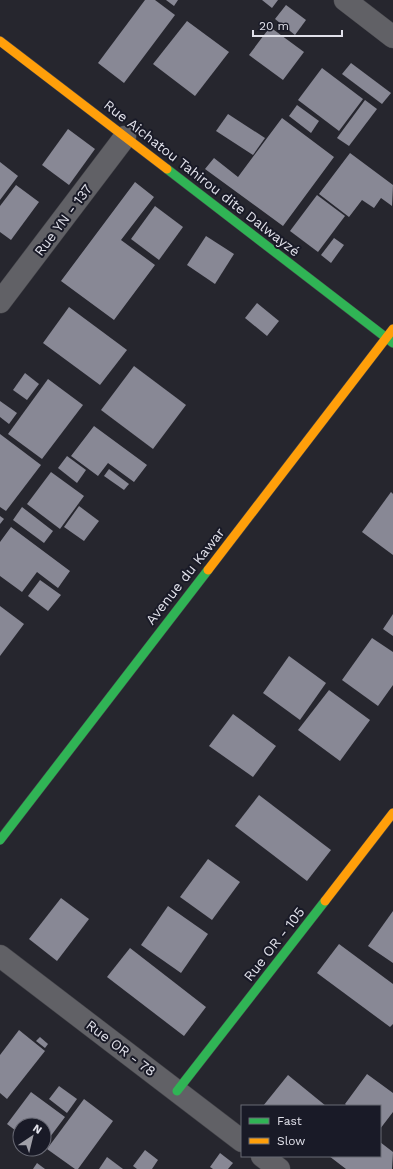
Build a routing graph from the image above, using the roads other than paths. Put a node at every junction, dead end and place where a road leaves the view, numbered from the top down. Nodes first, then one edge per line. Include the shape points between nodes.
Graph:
1 (345, 0) edge
2 (393, 37) edge
3 (0, 41) edge
4 (125, 137) junction
5 (0, 302) edge
6 (393, 328) edge
7 (389, 341) edge
8 (393, 813) edge
9 (0, 840) edge
10 (0, 956) edge
11 (177, 1091) junction
12 (241, 1139) edge
13 (263, 1157) edge
14 (279, 1169) edge

1 - 2 street
3 - 4 street, Rue Aichatou Tahirou dite Dalwayzé
4 - 5 street, Rue YN - 137
4 - 7 street, Rue Aichatou Tahirou dite Dalwayzé
6 - 7 street, Avenue du Kawar
7 - 9 street, Avenue du Kawar
8 - 11 street, Rue OR - 105
10 - 11 street, Rue OR - 78
11 - 12 street, Rue OR - 78
13 - 14 street

